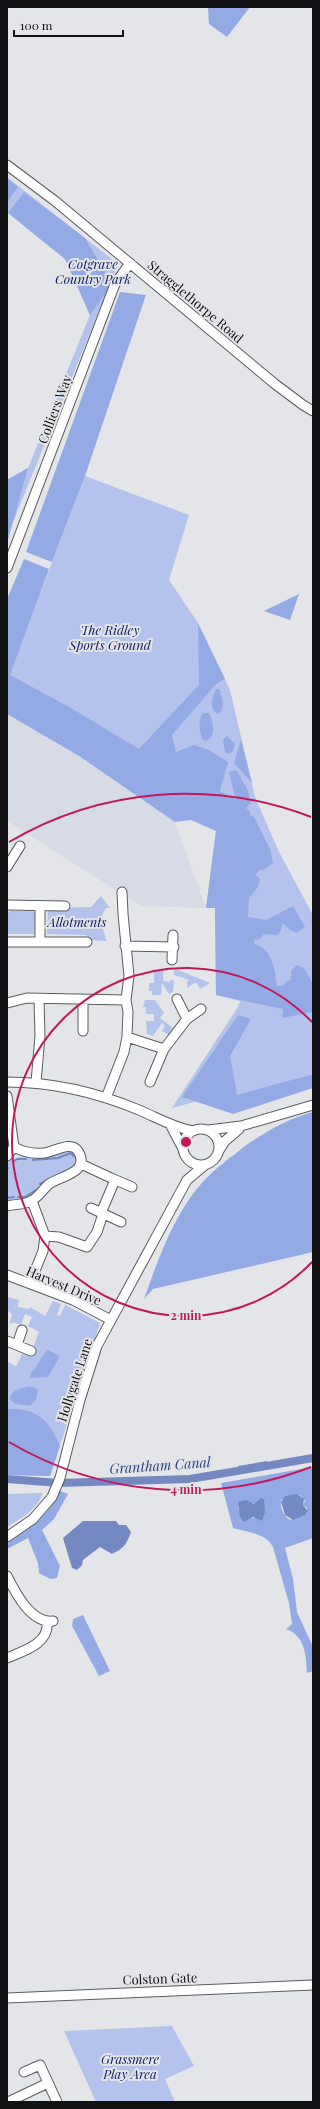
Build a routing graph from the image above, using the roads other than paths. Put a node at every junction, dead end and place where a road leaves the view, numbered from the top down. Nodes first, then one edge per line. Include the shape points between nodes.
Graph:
1 (7, 165) edge
2 (130, 263) junction
3 (313, 410) edge
4 (7, 568) edge
5 (20, 846) dead end
6 (7, 867) edge
7 (122, 892) dead end
8 (7, 905) edge
9 (65, 906) dead end
10 (40, 907) junction
11 (173, 935) dead end
12 (7, 942) edge
13 (40, 942) junction
14 (87, 942) dead end
15 (125, 946) junction
16 (174, 947) junction
17 (172, 960) dead end
18 (39, 999) junction
19 (177, 999) dead end
20 (83, 1000) junction
21 (126, 1000) junction
22 (7, 1003) edge
23 (201, 1008) dead end
24 (187, 1019) junction
25 (83, 1031) dead end
26 (127, 1037) junction
27 (164, 1049) junction
28 (7, 1082) edge
29 (36, 1082) junction
30 (150, 1082) dead end
31 (7, 1096) edge
32 (106, 1098) junction
33 (313, 1105) edge
34 (171, 1126) junction
35 (241, 1126) junction
36 (208, 1130) junction
37 (193, 1131) junction
38 (14, 1147) junction
39 (185, 1153) junction
40 (218, 1153) junction
41 (7, 1156) edge
42 (81, 1164) junction
43 (205, 1165) junction
44 (112, 1178) junction
45 (187, 1180) junction
46 (132, 1187) dead end
47 (32, 1201) junction
48 (7, 1206) edge
49 (91, 1208) dead end
50 (102, 1213) junction
51 (121, 1222) dead end
52 (45, 1236) junction
53 (7, 1275) edge
54 (30, 1283) junction
55 (111, 1320) junction
56 (22, 1330) dead end
57 (7, 1341) edge
58 (17, 1345) junction
59 (31, 1351) dead end
60 (7, 1537) edge
61 (7, 1576) edge
62 (7, 1658) edge
63 (313, 1985) edge
64 (7, 1998) edge
65 (24, 2072) dead end
66 (48, 2083) junction
67 (8, 2102) edge
68 (57, 2102) edge

1 - 2 street, Stragglethorpe Road
2 - 3 street, Stragglethorpe Road via 275,384 303,406
2 - 4 street, Colliers Way via 115,284
5 - 6 street
7 - 15 street
8 - 10 street
9 - 10 street
10 - 13 street
11 - 16 street
12 - 13 street
13 - 14 street
15 - 16 street
15 - 21 street via 129,976
16 - 17 street
18 - 20 street
18 - 22 street via 20,999
18 - 29 street via 40,1036
19 - 24 street
20 - 21 street
20 - 25 street
21 - 26 street
23 - 24 street
24 - 27 street
26 - 27 street
26 - 32 street via 124,1052
27 - 30 street
28 - 29 street
29 - 32 street via 80,1090
31 - 38 street
32 - 34 street via 138,1109
33 - 35 street
34 - 37 street
34 - 39 street
35 - 36 street
35 - 40 street via 225,1141
36 - 37 street
36 - 40 street via 218,1141
37 - 39 street via 184,1139
38 - 41 street
38 - 42 street via 22,1151 44,1153 72,1147 77,1149 82,1157
39 - 43 street via 195,1163
39 - 45 street
40 - 43 street via 213,1161
42 - 44 street
42 - 47 street via 75,1172 50,1184
43 - 45 street, Hollygate Lane
44 - 46 street
44 - 50 street
45 - 55 street, Hollygate Lane
47 - 48 street
47 - 52 street
49 - 50 street
50 - 51 street
50 - 52 street via 97,1232 87,1247 59,1237
52 - 54 street via 43,1251
53 - 54 street, Harvest Drive
54 - 55 street, Harvest Drive via 73,1300
55 - 60 street, Hollygate Lane via 90,1368 57,1488 41,1512 24,1527
56 - 58 street
57 - 58 street
58 - 59 street
61 - 62 street via 24,1606 50,1621 40,1641
63 - 64 street, Colston Gate
65 - 66 street via 40,2065
66 - 67 street
66 - 68 street

